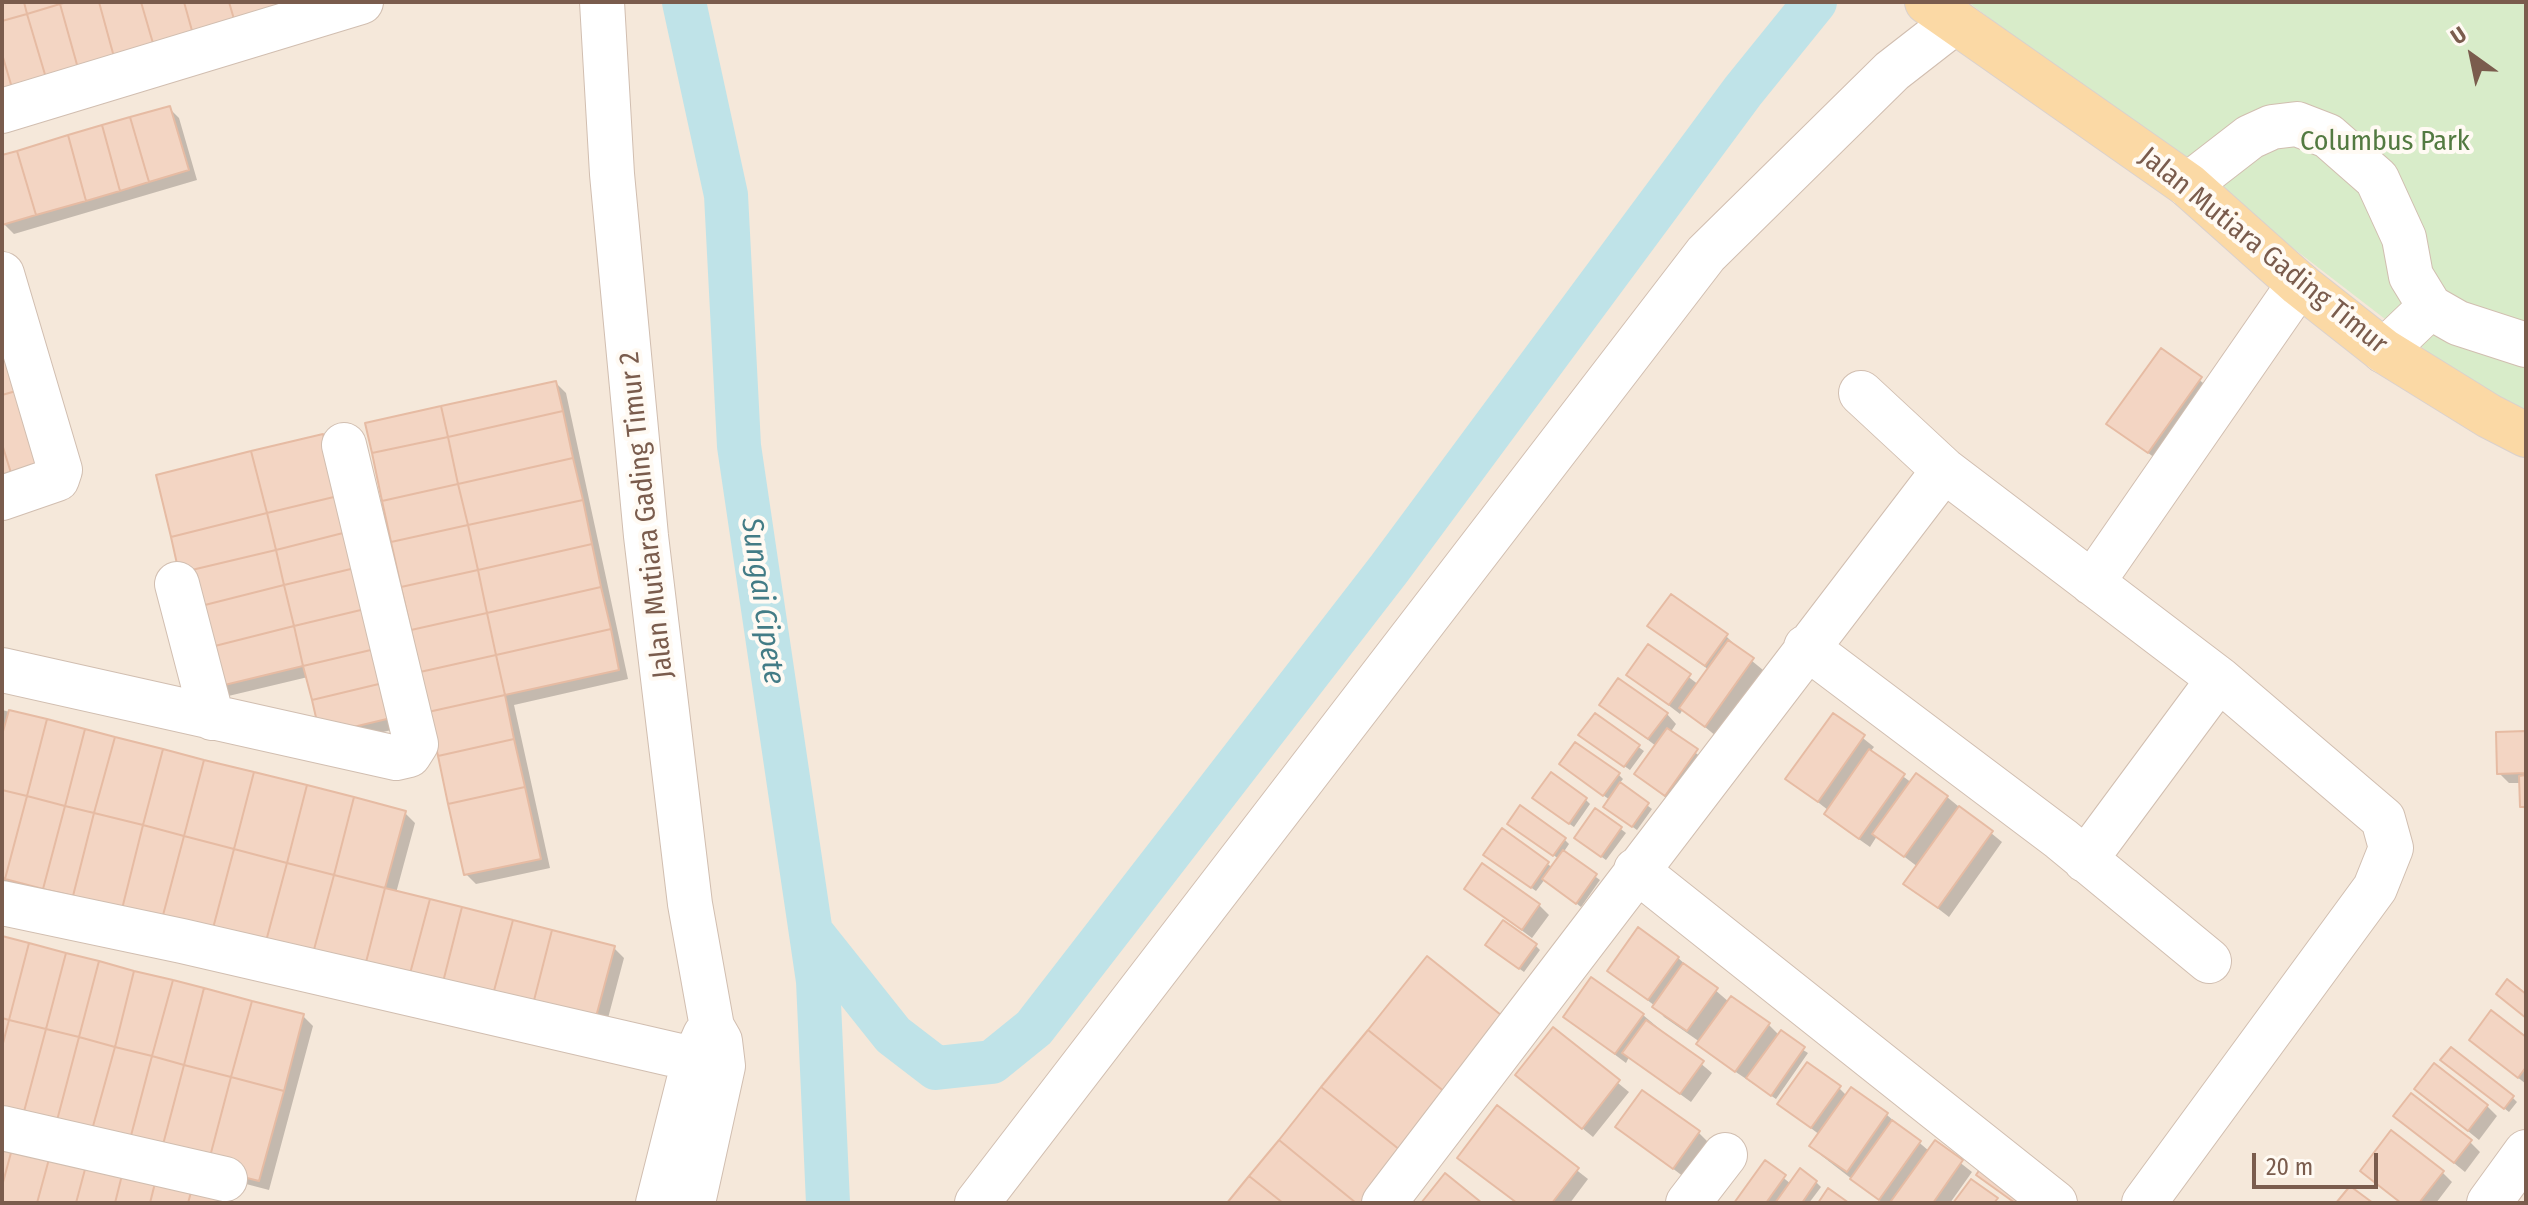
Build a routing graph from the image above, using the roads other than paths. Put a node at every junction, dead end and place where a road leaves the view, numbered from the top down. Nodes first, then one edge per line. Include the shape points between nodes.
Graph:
1 (361, 2) edge
2 (602, 2) edge
3 (1941, 12) edge
4 (2, 111) edge
5 (2188, 185) junction
6 (2299, 284) junction
7 (4, 291) edge
8 (2430, 307) junction
9 (2526, 345) edge
10 (2384, 351) junction
11 (1861, 393) dead end
12 (2526, 435) edge
13 (344, 445) dead end
14 (1944, 470) junction
15 (2, 498) edge
16 (2092, 583) junction
17 (177, 584) dead end
18 (1806, 647) junction
19 (2, 670) edge
20 (2219, 679) junction
21 (212, 718) junction
22 (2085, 860) junction
23 (1636, 870) junction
24 (2, 903) edge
25 (2209, 961) dead end
26 (709, 1051) junction
27 (2, 1128) edge
28 (2526, 1152) edge
29 (1725, 1155) dead end
30 (225, 1179) dead end
31 (658, 1203) edge
32 (693, 1203) edge
33 (977, 1203) edge
34 (1384, 1203) edge
35 (1688, 1203) edge
36 (2055, 1203) edge
37 (2144, 1203) edge
38 (2489, 1203) edge

1 - 4 street
2 - 26 street, Jalan Mutiara Gading Timur 2 via 612,174 646,536
3 - 5 main road, Jalan Mutiara Gading Timur
3 - 33 street via 1892,71 1706,254
5 - 6 main road, Jalan Mutiara Gading Timur
5 - 8 street via 2250,137 2272,127 2297,124 2328,136 2377,179 2404,238 2411,276
6 - 10 main road, Jalan Mutiara Gading Timur
6 - 16 street
7 - 15 street via 60,470 57,479
8 - 9 street via 2458,323
8 - 10 street
10 - 12 main road, Jalan Mutiara Gading Timur
11 - 14 street
13 - 21 street via 416,744 409,755 396,758
14 - 16 street
14 - 18 street
16 - 20 street
17 - 21 street
18 - 22 street
18 - 23 street
19 - 21 street
20 - 22 street
20 - 37 street via 2383,819 2391,848 2375,888
22 - 25 street
23 - 34 street
23 - 36 street
24 - 26 street
26 - 31 street, Jalan Mutiara Gading Timur 2
26 - 32 street, Jalan Mutiara Gading Timur 2
27 - 30 street
28 - 38 street
29 - 35 street

